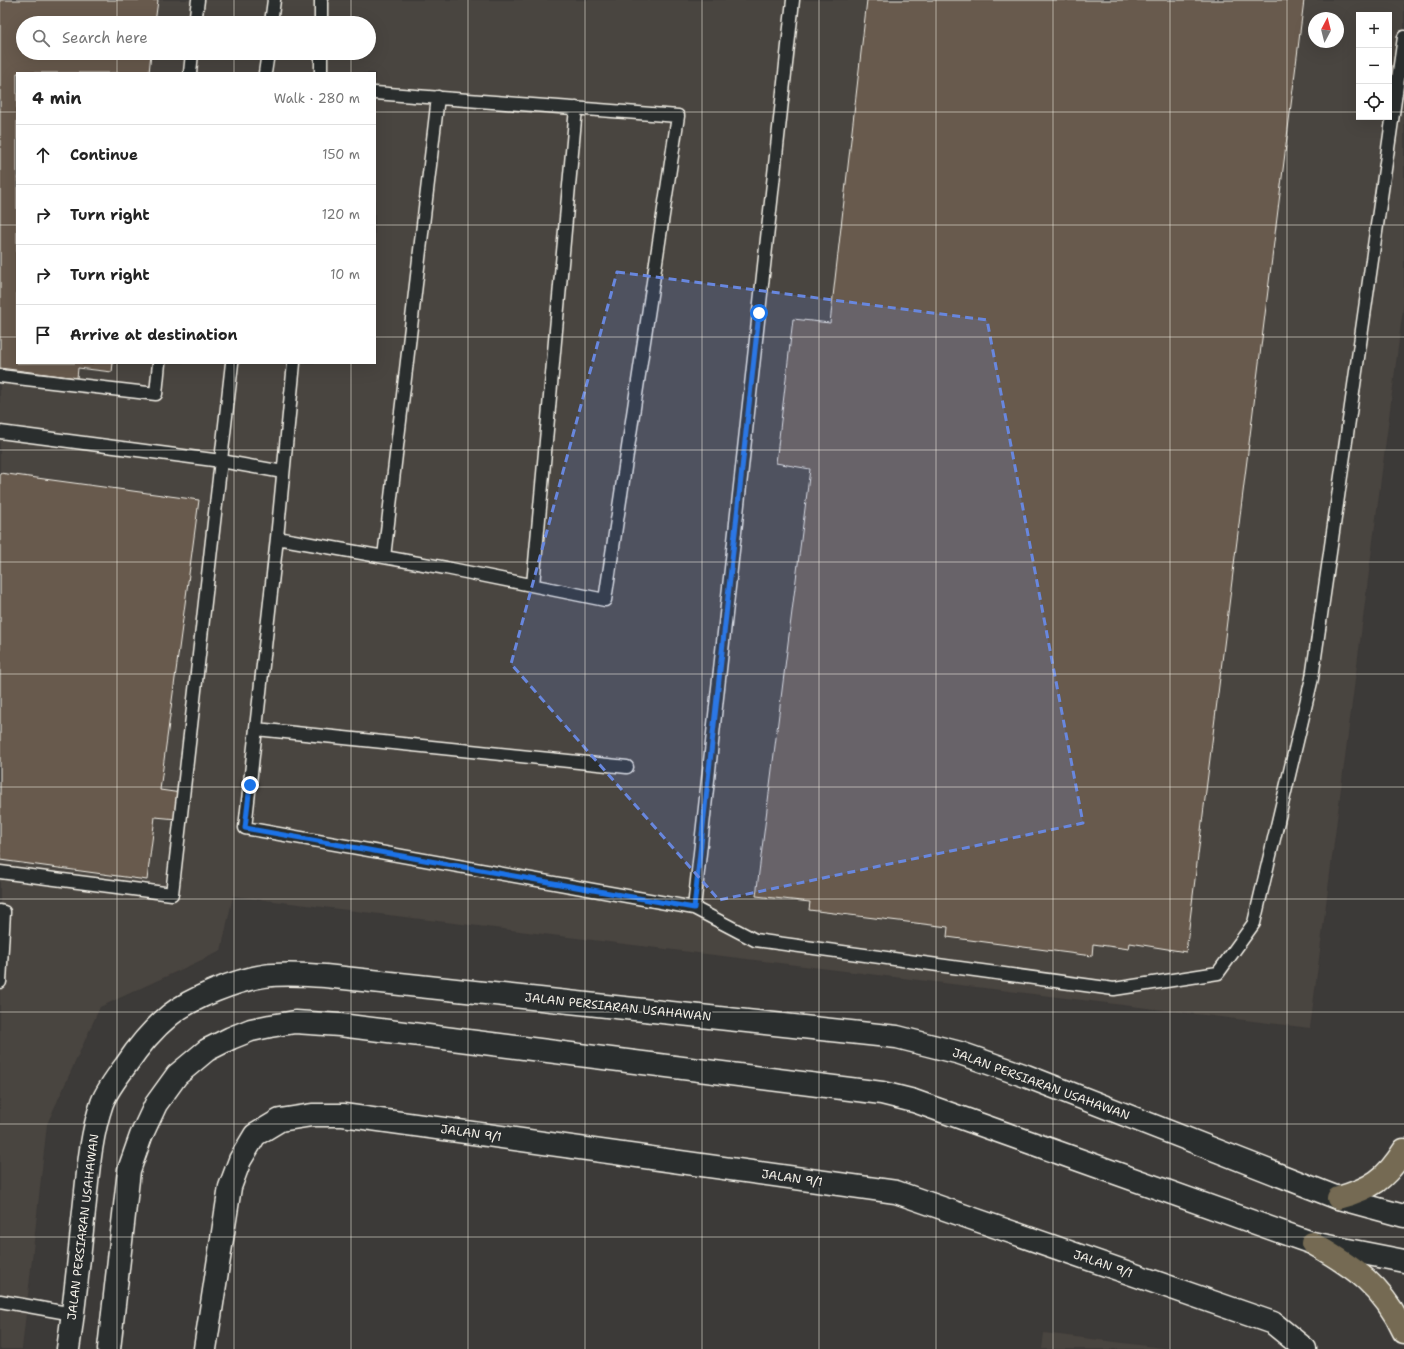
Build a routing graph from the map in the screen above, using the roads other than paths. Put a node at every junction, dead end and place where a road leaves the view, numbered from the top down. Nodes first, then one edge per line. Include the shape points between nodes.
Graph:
1 (198, 0) edge
2 (274, 0) edge
3 (321, 0) edge
4 (793, 0) edge
5 (196, 16) edge
6 (272, 16) edge
7 (321, 16) edge
8 (1404, 37) edge
9 (191, 60) edge
10 (267, 60) edge
11 (321, 60) edge
12 (190, 72) edge
13 (266, 72) edge
14 (321, 72) edge
15 (376, 93) edge
16 (438, 98) junction
17 (576, 108) junction
18 (159, 364) edge
19 (232, 364) edge
20 (294, 364) edge
21 (0, 376) edge
22 (0, 432) edge
23 (221, 461) junction
24 (283, 472) junction
25 (277, 538) junction
26 (384, 557) junction
27 (533, 586) junction
28 (256, 729) junction
29 (627, 767) dead end
30 (0, 872) edge
31 (694, 908) junction
32 (0, 911) edge
33 (0, 982) edge
34 (1404, 1150) edge
35 (1338, 1198) junction
36 (1404, 1216) edge
37 (1312, 1243) junction
38 (1404, 1261) edge
39 (0, 1301) edge
40 (73, 1314) junction
41 (1404, 1332) edge
42 (68, 1349) edge
43 (109, 1349) edge
44 (205, 1349) edge
45 (1306, 1349) edge

1 - 5 lane
2 - 6 lane
3 - 7 lane
4 - 31 lane
8 - 31 lane via 1312,678 1254,923 1218,973 1114,989 755,940
9 - 12 lane
10 - 13 lane
11 - 14 lane
15 - 16 lane
16 - 17 lane
16 - 26 lane
17 - 27 lane
17 - 27 lane via 678,116 605,600
18 - 21 lane via 156,394
19 - 23 lane
20 - 24 lane
22 - 23 lane
23 - 24 lane
23 - 30 lane via 172,894
24 - 25 lane
25 - 26 lane
25 - 28 lane
26 - 27 lane
28 - 29 lane
28 - 31 lane via 245,828
32 - 33 lane via 4,912
34 - 35 main road via 1396,1163 1374,1184 1358,1193
35 - 36 street, JALAN PERSIARAN USAHAWAN
35 - 40 street, JALAN PERSIARAN USAHAWAN via 1026,1076 960,1053 897,1037 325,976 265,976 214,992 170,1015 132,1056 102,1101 94,1128 90,1156
37 - 38 street
37 - 41 main road via 1361,1274 1388,1304
37 - 43 street via 914,1101 882,1093 340,1025 295,1022 251,1030 207,1050 177,1075 156,1104 129,1170
39 - 40 lane
40 - 42 street, JALAN PERSIARAN USAHAWAN
44 - 45 street, JALAN 9/1 via 230,1187 240,1160 254,1135 280,1120 312,1115 343,1115 896,1192 1272,1322

